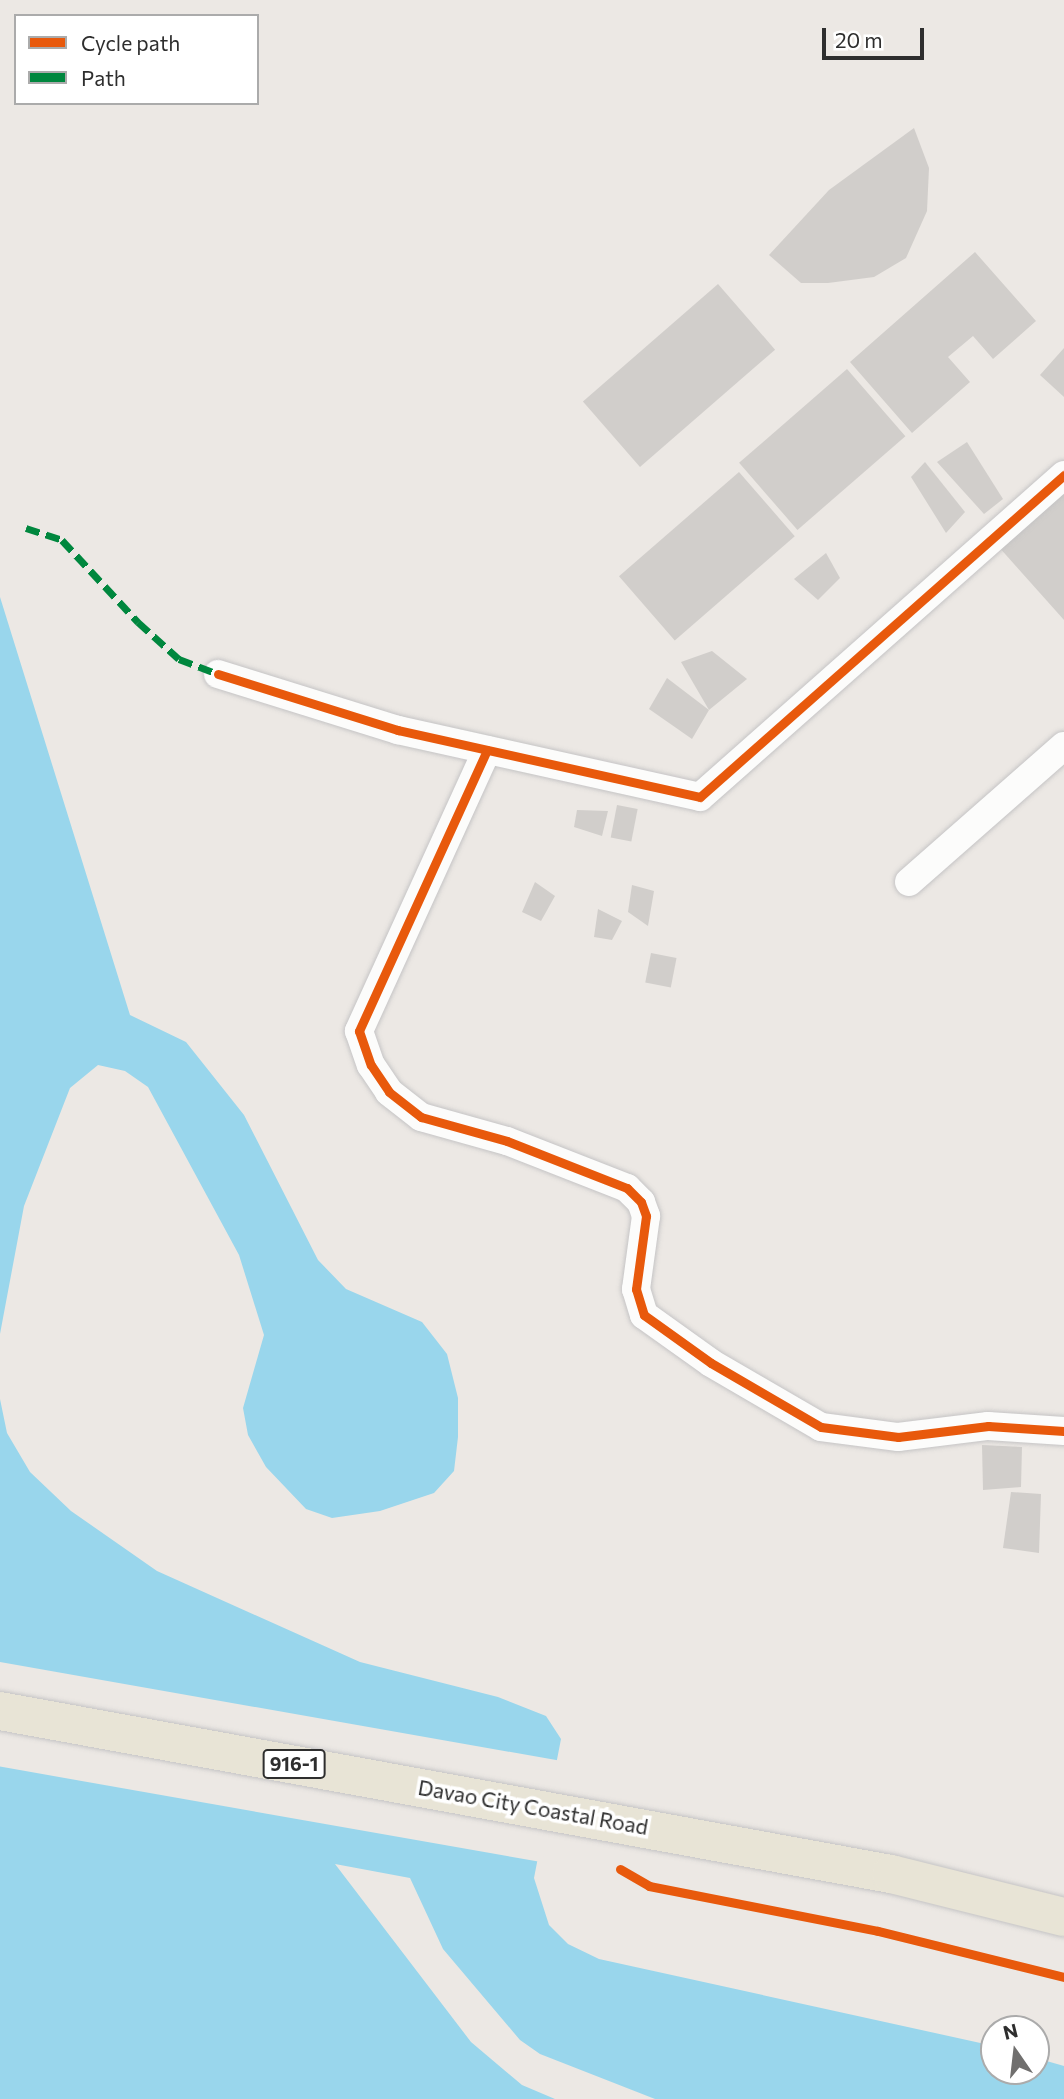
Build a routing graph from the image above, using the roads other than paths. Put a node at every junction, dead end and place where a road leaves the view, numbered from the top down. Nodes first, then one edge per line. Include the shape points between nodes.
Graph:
1 (1064, 475) edge
2 (218, 674) dead end
3 (1064, 746) edge
4 (487, 750) junction
5 (909, 882) dead end
6 (1064, 1431) edge
7 (0, 1711) edge
8 (1064, 1917) edge

1 - 4 street via 701,797
2 - 4 street via 398,730
3 - 5 street
4 - 6 street via 359,1031 371,1065 390,1092 421,1117 507,1141 626,1188 641,1202 646,1216 636,1289 644,1315 711,1363 821,1427 898,1437 988,1426
7 - 8 main road, Davao City Coastal Road / 916-1 via 891,1874

